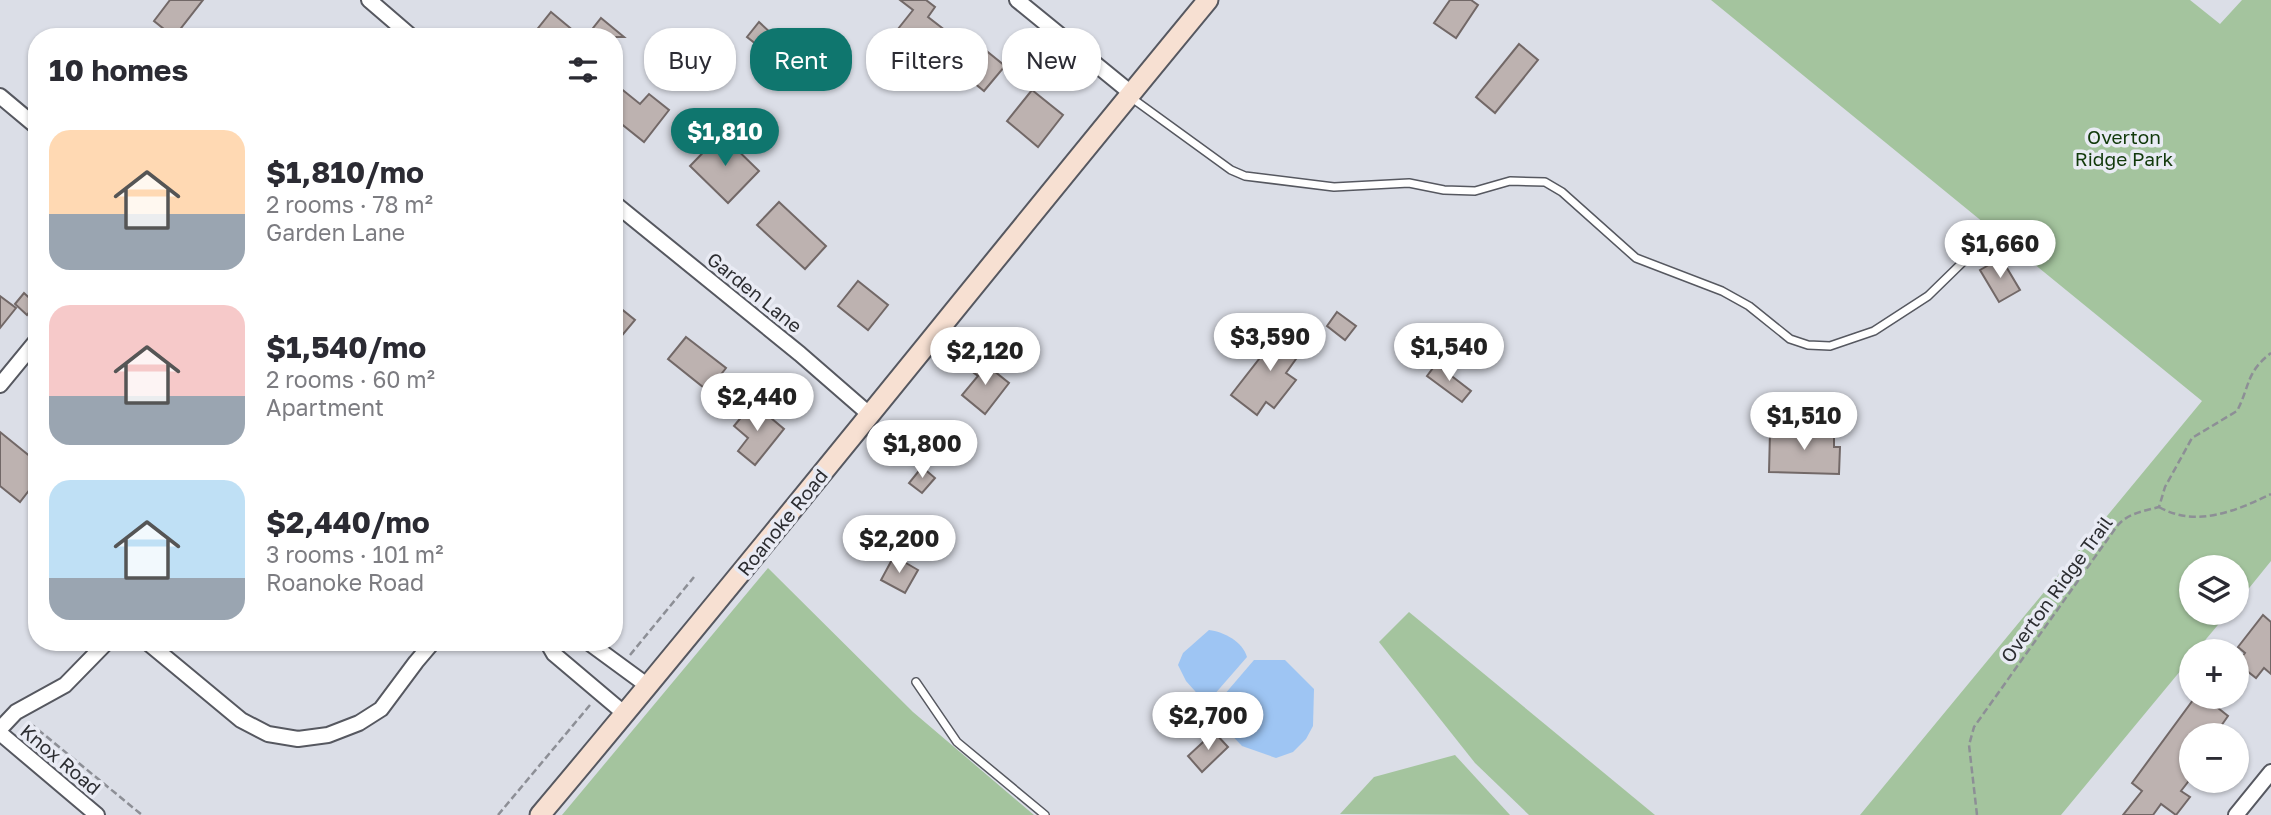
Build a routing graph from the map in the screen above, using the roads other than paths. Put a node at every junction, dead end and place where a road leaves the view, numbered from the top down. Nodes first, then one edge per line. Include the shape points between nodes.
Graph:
1 (369, 0) edge
2 (1017, 0) edge
3 (1208, 0) edge
4 (402, 28) edge
5 (1130, 95) junction
6 (0, 96) edge
7 (28, 119) edge
8 (623, 210) edge
9 (1993, 250) dead end
10 (28, 351) edge
11 (0, 385) edge
12 (869, 414) junction
13 (98, 651) edge
14 (158, 651) edge
15 (425, 651) edge
16 (553, 651) edge
17 (600, 651) edge
18 (915, 682) dead end
19 (648, 686) junction
20 (625, 714) junction
21 (0, 731) edge
22 (2271, 772) edge
23 (97, 815) edge
24 (540, 815) edge
25 (1045, 815) edge
26 (2236, 815) edge

1 - 4 street
2 - 5 street
3 - 5 street, Roanoke Road
5 - 9 lane via 1245,176 1334,187 1409,183 1465,191 1510,180 1545,182 1636,258 1722,291 1790,339 1808,345 1830,346 1874,331 1928,296 1967,258 1981,249
5 - 12 street, Roanoke Road
6 - 7 street
8 - 12 street, Garden Lane
10 - 11 street
12 - 19 street, Roanoke Road
13 - 21 street via 65,685 16,712
14 - 15 street via 241,720 268,734 298,738 328,735 381,709
16 - 20 street
17 - 19 street
18 - 25 lane via 957,741
19 - 20 street, Roanoke Road
20 - 24 street, Roanoke Road
21 - 23 street, Knox Road
22 - 26 street

